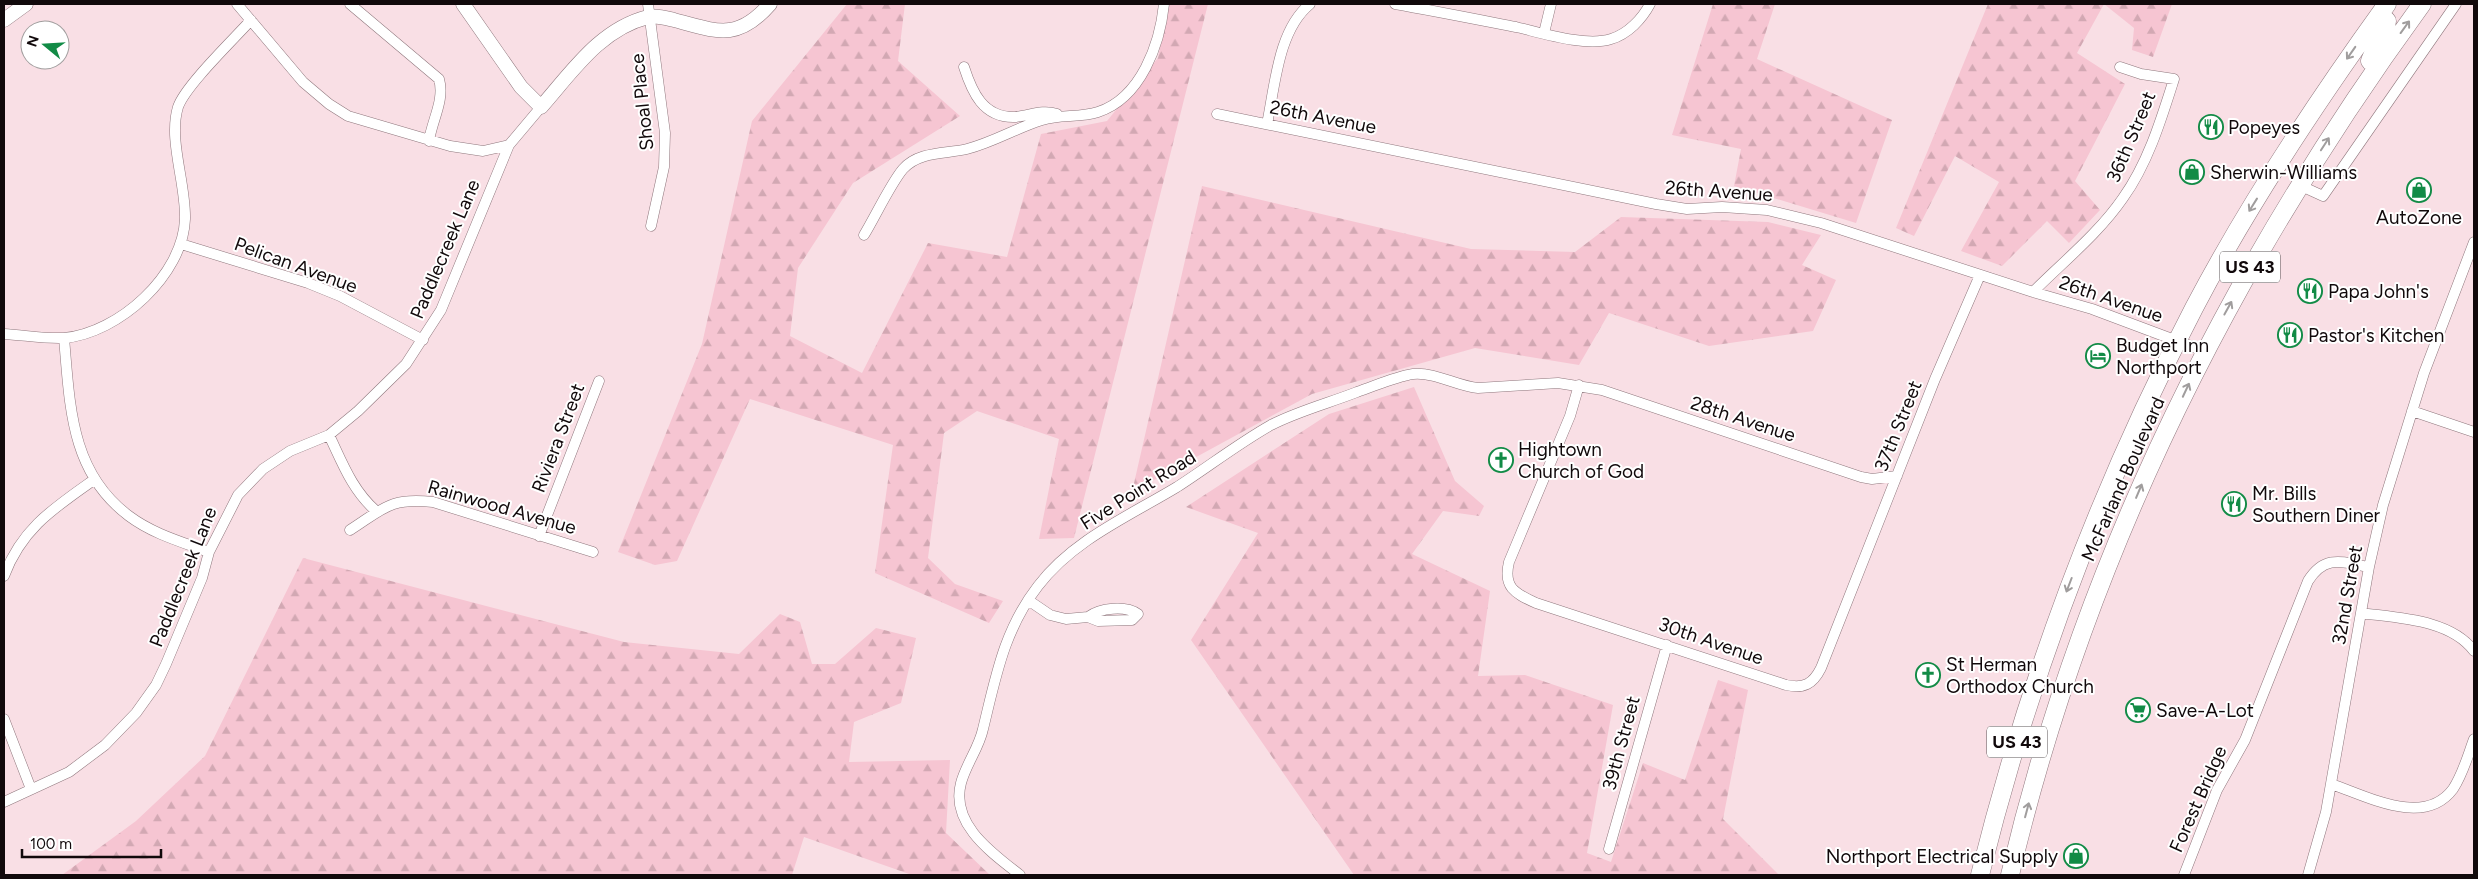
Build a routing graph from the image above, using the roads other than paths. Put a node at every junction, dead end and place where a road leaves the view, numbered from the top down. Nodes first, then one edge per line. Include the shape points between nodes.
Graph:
1 (26, 4) edge
2 (237, 4) edge
3 (350, 4) edge
4 (463, 4) edge
5 (770, 4) edge
6 (1164, 4) edge
7 (1310, 4) edge
8 (1395, 4) edge
9 (1551, 4) edge
10 (1650, 4) edge
11 (2422, 4) edge
12 (2456, 4) edge
13 (2383, 9) edge
14 (649, 10) edge
15 (4, 20) edge
16 (251, 20) junction
17 (1544, 33) junction
18 (964, 67) dead end
19 (2120, 67) dead end
20 (2367, 79) junction
21 (541, 107) junction
22 (1217, 114) dead end
23 (1062, 116) junction
24 (1268, 124) junction
25 (428, 141) junction
26 (509, 145) junction
27 (483, 151) junction
28 (499, 166) junction
29 (2299, 185) junction
30 (651, 226) dead end
31 (864, 234) dead end
32 (2474, 242) edge
33 (181, 244) junction
34 (1980, 275) junction
35 (2033, 292) junction
36 (4, 334) edge
37 (64, 338) junction
38 (423, 340) junction
39 (2178, 341) junction
40 (2204, 351) junction
41 (599, 381) dead end
42 (1579, 385) junction
43 (2412, 411) junction
44 (2474, 432) edge
45 (329, 435) junction
46 (1896, 476) junction
47 (95, 480) junction
48 (376, 511) junction
49 (350, 530) dead end
50 (540, 536) junction
51 (209, 552) junction
52 (593, 552) dead end
53 (2369, 567) junction
54 (4, 576) edge
55 (1852, 591) joint
56 (1028, 600) junction
57 (1113, 610) junction
58 (2361, 613) junction
59 (1088, 617) junction
60 (1114, 621) junction
61 (1667, 645) junction
62 (2474, 651) edge
63 (4, 718) edge
64 (2474, 739) edge
65 (2331, 784) junction
66 (31, 789) junction
67 (4, 802) edge
68 (1609, 850) dead end
69 (1020, 875) edge
70 (1980, 875) edge
71 (2010, 875) edge
72 (2184, 875) edge
73 (2308, 875) edge

1 - 15 street
2 - 16 street
3 - 25 street via 439,79 442,96
4 - 21 street via 521,87
5 - 14 street via 755,18 732,30 710,31
6 - 23 street via 1151,57 1125,94 1097,113
7 - 24 street via 1296,18 1286,38
8 - 17 street
9 - 17 street
10 - 17 street via 1640,20 1612,39 1590,41
20 -> 11 highway, McFarland Boulevard / US 43
12 - 29 street via 2322,196
13 - 20 highway via 2386,29 2374,49
13 -> 39 highway, McFarland Boulevard / US 43 via 2308,116 2237,231
14 - 21 street via 602,40
14 - 30 street, Shoal Place via 665,145 662,179
16 - 25 street via 303,82 329,104 359,120
16 - 33 street via 179,105 175,134 184,185 185,220
18 - 23 street via 975,98 986,109 1014,117 1040,112
19 - 35 street, 36th Street via 2174,79 2155,136 2124,197 2110,215
29 -> 20 highway, McFarland Boulevard / US 43
21 - 26 street, Paddlecreek Lane
22 - 24 street, 26th Avenue
23 - 31 street via 1040,120 986,144 922,157 904,169
24 - 34 street, 26th Avenue via 1664,205 1688,209 1744,208 1778,212 1822,223
25 - 27 street
26 - 27 street
26 - 28 street, Paddlecreek Lane
27 - 28 street
28 - 38 street, Paddlecreek Lane via 441,310
40 -> 29 highway, McFarland Boulevard / US 43
32 - 43 street, 32nd Street
33 - 37 street via 161,278 128,311 98,328
33 - 38 street, Pelican Avenue via 340,296
34 - 35 street, 26th Avenue
34 - 46 street, 37th Street
35 - 39 street, 26th Avenue via 2092,309
36 - 37 street
37 - 47 street via 74,432
38 - 45 street, Paddlecreek Lane via 406,364
39 - 40 street, 26th Avenue
39 -> 70 highway, McFarland Boulevard / US 43 via 2109,489 2052,632 2003,788
71 -> 40 highway, McFarland Boulevard / US 43 via 2048,734 2092,607 2143,482
41 - 50 street, Riviera Street
42 - 46 street, 28th Avenue via 1861,477
42 - 56 street, Five Point Road via 1478,388 1433,376 1411,374 1292,416 1272,425 1175,488 1115,522 1062,560
42 - 61 street, 30th Avenue via 1570,416 1509,562 1508,583 1515,592 1536,603
43 - 44 street
43 - 53 street, 32nd Street via 2383,505
45 - 48 street via 354,486
45 - 51 street, Paddlecreek Lane via 290,451 246,485 226,515
46 - 55 street, 37th Street
47 - 51 street via 130,517 168,537
47 - 54 street via 55,506 30,529
48 - 49 street, Rainwood Avenue
48 - 50 street, Rainwood Avenue via 410,499 433,502
50 - 52 street, Rainwood Avenue
51 - 66 street, Paddlecreek Lane via 202,578 166,664 156,685 136,712 105,745 69,772
53 - 58 street, 32nd Street
53 - 72 street, Forest Bridge via 2334,561 2323,564 2308,581 2245,740 2217,790
55 - 61 street, 30th Avenue via 1821,668 1808,686 1786,685
56 - 59 street via 1050,615 1066,620
56 - 69 street, Five Point Road via 1003,647 982,732 961,784 959,806 975,836
57 - 59 street via 1097,610
57 - 60 street
57 - 60 street via 1132,610 1141,614 1132,620
58 - 62 street via 2442,628 2462,639
58 - 65 street, 32nd Street
59 - 60 street
61 - 68 street, 39th Street
63 - 66 street
64 - 65 street via 2454,787 2437,803 2426,808 2403,808
65 - 73 street, 32nd Street
66 - 67 street, Paddlecreek Lane

